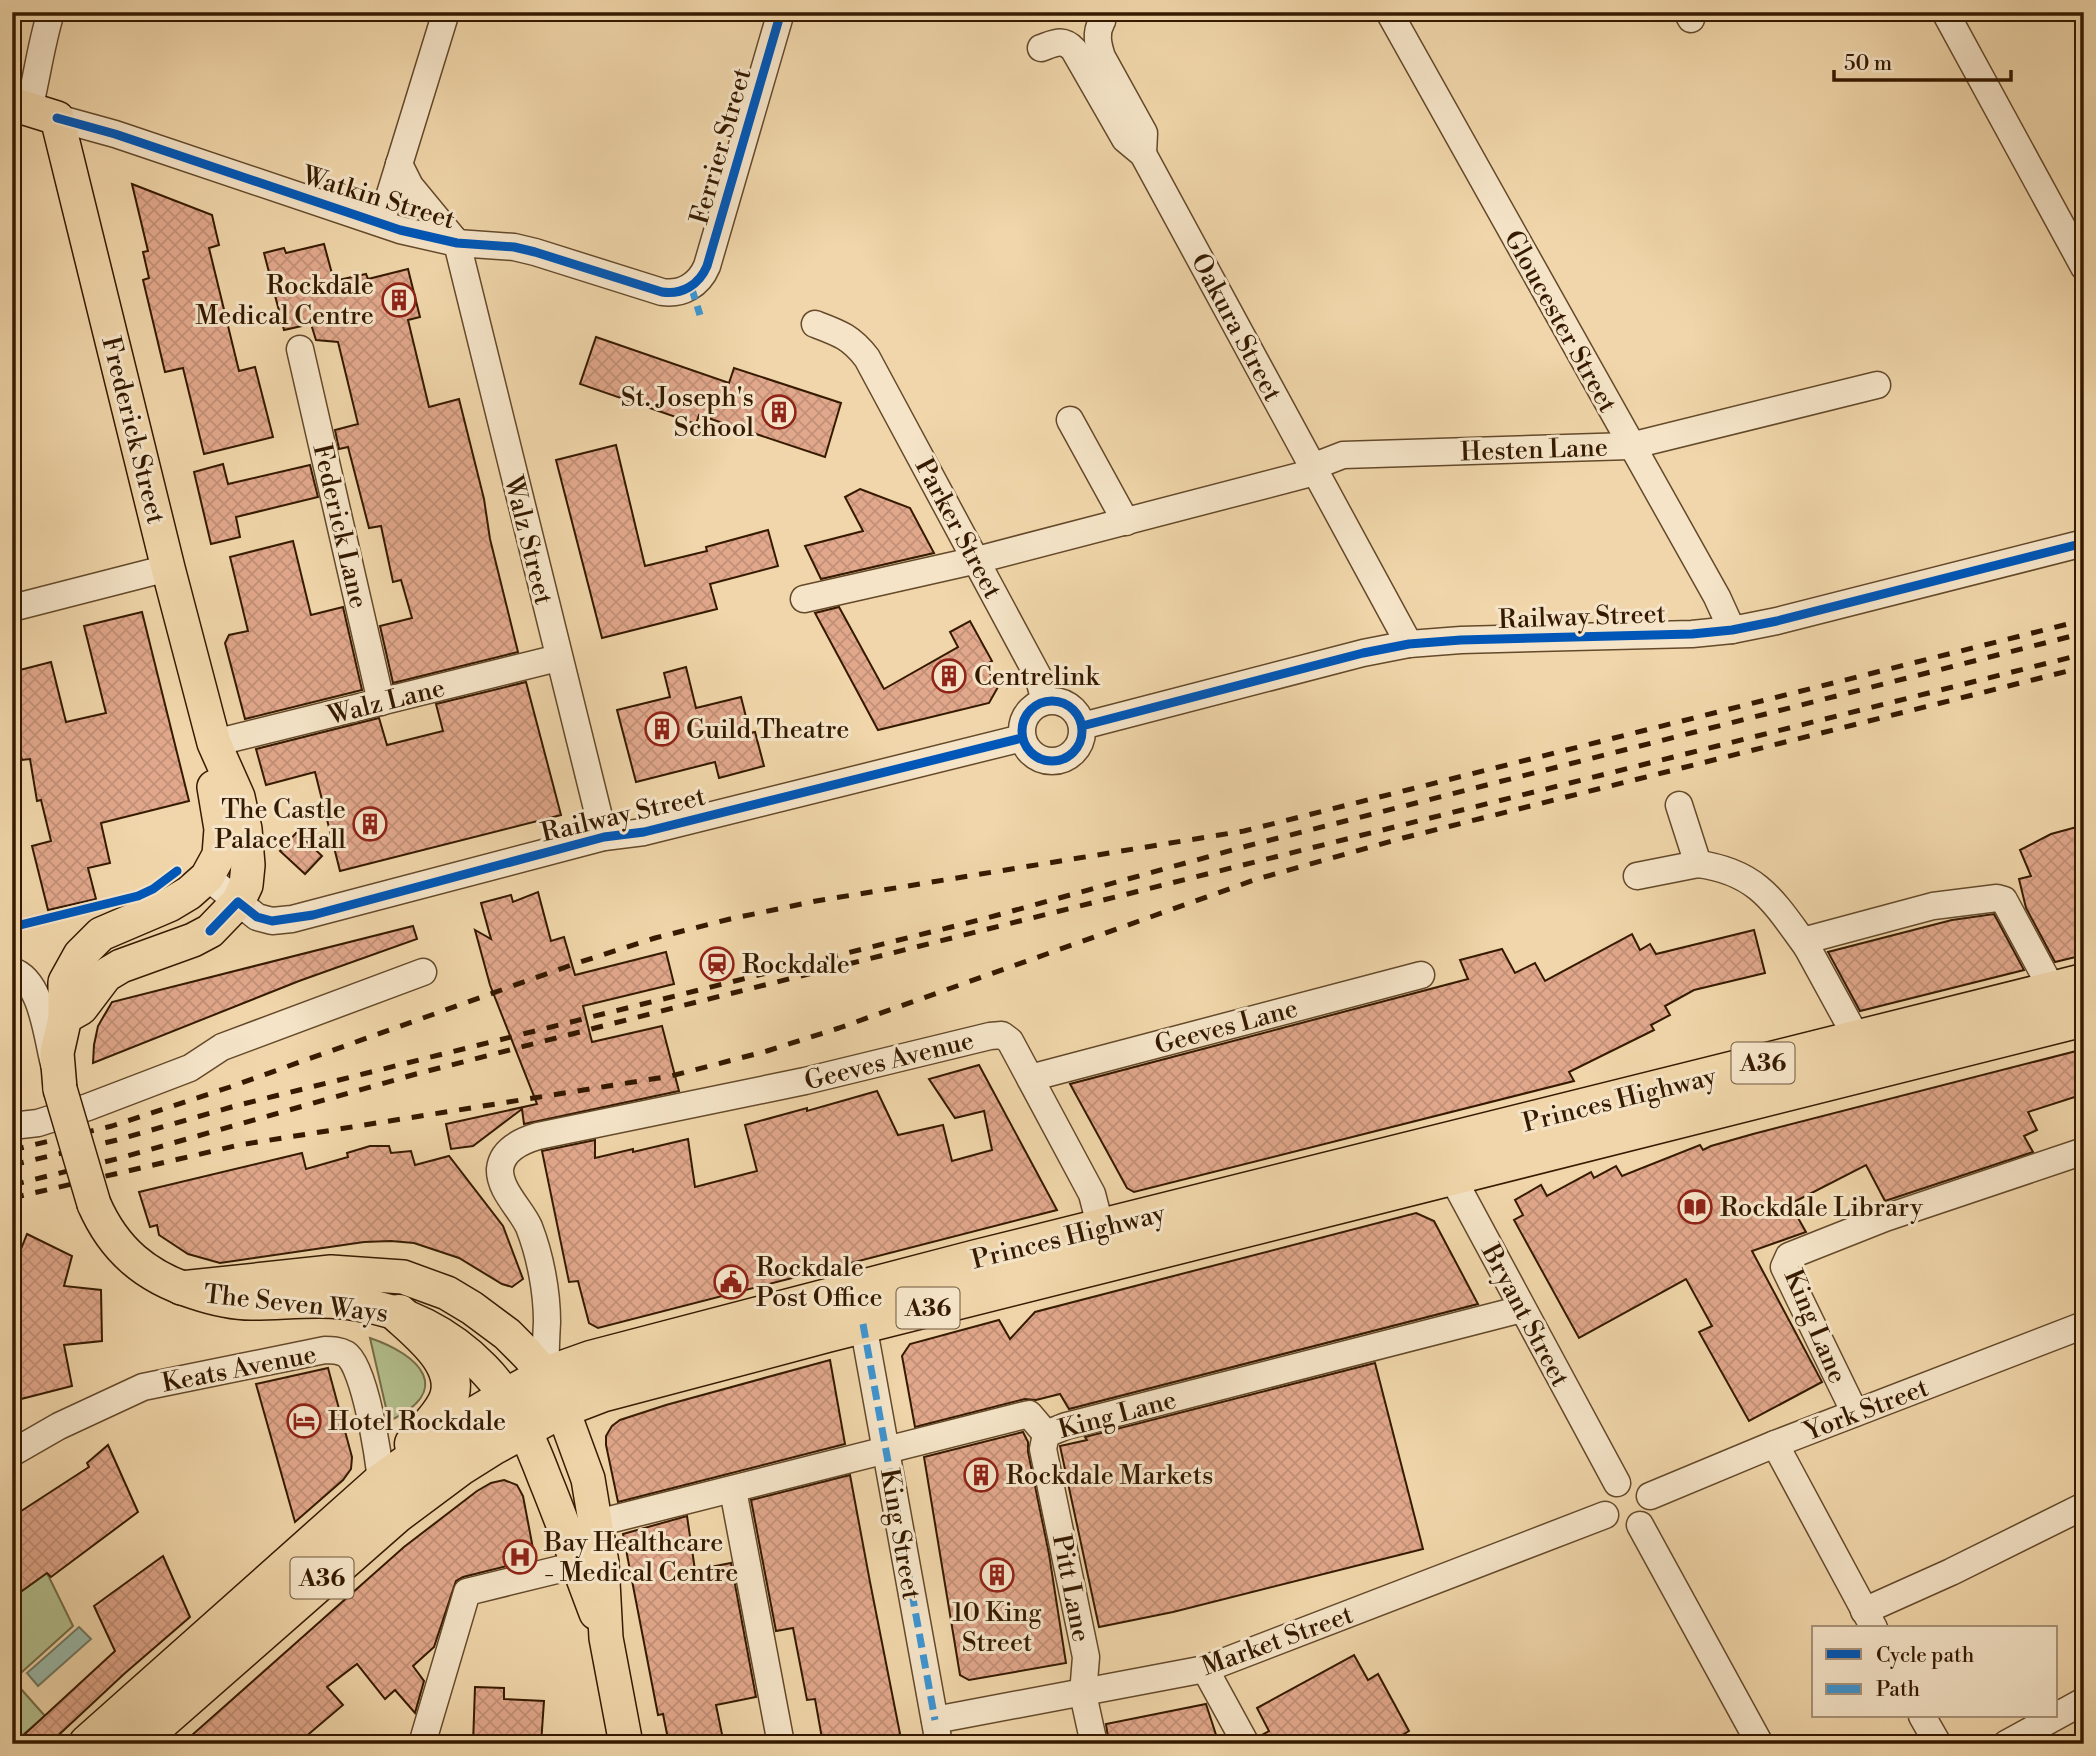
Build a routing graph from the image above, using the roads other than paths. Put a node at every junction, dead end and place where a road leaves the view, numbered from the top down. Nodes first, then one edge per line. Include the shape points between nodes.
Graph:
1 (51, 12) edge
2 (446, 12) edge
3 (781, 12) edge
4 (1389, 12) edge
5 (1945, 12) edge
6 (1102, 21) dead end
7 (1041, 48) dead end
8 (32, 110) edge
9 (1143, 154) junction
10 (400, 164) junction
11 (381, 223) junction
12 (457, 243) junction
13 (2084, 267) edge
14 (691, 286) joint
15 (815, 324) dead end
16 (300, 349) dead end
17 (1877, 385) dead end
18 (1070, 420) dead end
19 (1630, 446) junction
20 (1314, 470) junction
21 (1126, 522) junction
22 (2084, 543) edge
23 (977, 559) junction
24 (168, 568) junction
25 (804, 599) dead end
26 (12, 608) edge
27 (1732, 630) junction
28 (1409, 643) junction
29 (558, 658) junction
30 (1045, 701) junction
31 (381, 702) junction
32 (1082, 726) junction
33 (1022, 738) junction
34 (214, 743) junction
35 (1679, 806) dead end
36 (604, 837) junction
37 (1698, 864) junction
38 (1637, 876) dead end
39 (207, 877) junction
40 (238, 902) junction
41 (1807, 947) junction
42 (12, 971) edge
43 (423, 972) dead end
44 (1421, 975) dead end
45 (2070, 1003) edge
46 (65, 1017) junction
47 (1866, 1055) junction
48 (1030, 1078) junction
49 (60, 1090) junction
50 (12, 1126) edge
51 (2084, 1151) edge
52 (1447, 1159) junction
53 (1105, 1246) junction
54 (181, 1288) junction
55 (1522, 1309) junction
56 (399, 1314) junction
57 (863, 1324) junction
58 (2084, 1325) edge
59 (554, 1392) junction
60 (515, 1413) junction
61 (1855, 1413) junction
62 (1046, 1434) junction
63 (1775, 1444) junction
64 (885, 1449) junction
65 (12, 1453) edge
66 (381, 1483) junction
67 (1617, 1483) junction
68 (733, 1490) junction
69 (1650, 1496) junction
70 (2084, 1506) edge
71 (1605, 1515) junction
72 (597, 1523) junction
73 (1640, 1525) junction
74 (577, 1565) junction
75 (1869, 1620) edge
76 (606, 1638) junction
77 (1205, 1669) junction
78 (1083, 1694) junction
79 (2084, 1701) edge
80 (2058, 1715) edge
81 (1923, 1718) edge
82 (2053, 1718) edge
83 (937, 1732) edge
84 (88, 1744) edge
85 (134, 1744) edge
86 (422, 1744) edge
87 (626, 1744) edge
88 (781, 1744) edge
89 (1094, 1744) edge
90 (1246, 1744) edge
91 (1760, 1744) edge
92 (1938, 1744) edge
93 (2006, 1744) edge

1 - 8 street, Frederick Street
2 - 10 street
3 - 14 street, Ferrier Street via 707,266
4 - 19 street, Gloucester Street
5 - 13 street
6 - 9 street via 1097,44 1144,134
7 - 9 street, Oakura Street via 1059,41 1074,50 1125,139
8 - 11 street, Watkin Street
8 - 24 main road, Frederick Street
9 - 20 street, Oakura Street
10 - 11 street
10 - 12 street via 410,186
11 - 12 street, Watkin Street
12 - 14 street, Watkin Street via 535,252 662,292 676,293
12 - 29 street, Walz Street
15 - 23 street, Parker Street via 855,342 867,358
16 - 31 street, Federick Lane
17 - 19 street, Hesten Lane
18 - 21 street
19 - 20 street, Hesten Lane via 1343,455
19 - 27 street, Gloucester Street
20 - 21 street, Hesten Lane
20 - 28 street, Oakura Street
21 - 23 street, Hesten Lane
22 - 27 street, Railway Street
23 - 25 street, Hesten Lane
23 - 30 street, Parker Street via 1038,676
24 - 26 street
24 - 34 main road, Frederick Street
27 - 28 street, Railway Street
28 - 32 street, Railway Street
29 - 31 street, Walz Lane
29 - 36 street, Walz Street
30 - 32 street via 1073,709
30 - 33 street via 1028,711
31 - 34 street, Walz Lane
32 - 33 street via 1078,746 1053,762 1033,755
33 - 36 street, Railway Street via 643,832
34 - 39 main road, Frederick Street via 214,789 221,829 219,855
34 - 40 main road, Frederick Street via 238,797 245,829 247,875
35 - 37 street
36 - 40 street, Railway Street via 292,919 257,917
37 - 38 street
37 - 41 street via 1736,874 1767,892
39 - 40 street, Railway Street
39 - 46 main road, The Seven Ways via 169,905 101,934 80,955 65,982
40 - 46 main road via 210,931 106,975 81,1008
41 - 45 street via 1810,939 1933,906 1997,898 2004,900
41 - 47 street
42 - 49 street via 24,975 37,996
43 - 50 street via 222,1047 190,1068 88,1107
44 - 48 street, Geeves Lane
45 - 47 highway, Princes Highway / A36
46 - 49 main road, The Seven Ways via 57,1053
47 - 52 highway, Princes Highway / A36
48 - 53 street, Geeves Avenue via 1092,1194
48 - 59 street, Geeves Avenue via 1007,1036 997,1035 526,1139 510,1149 500,1173 528,1224 537,1255
49 - 54 main road, The Seven Ways, bridge via 94,1204 113,1240 161,1280
51 - 61 street, King Lane via 1788,1256 1784,1266
52 - 53 highway, Princes Highway / A36
52 - 55 street, Bryant Street
53 - 57 highway, Princes Highway / A36
53 - 59 highway, Princes Highway / A36 via 977,1259 604,1357
54 - 56 main road, The Seven Ways via 239,1302 344,1303
54 - 59 main road, The Seven Ways via 331,1272 403,1277 447,1293 508,1334
55 - 62 street, King Lane
55 - 67 street, Bryant Street
56 - 60 main road, The Seven Ways via 432,1328 482,1366
56 - 66 highway via 439,1356 447,1371 449,1397 444,1409
57 - 59 highway, Princes Highway / A36 via 613,1389
57 - 64 street, King Street
58 - 61 street, York Street
59 - 60 highway, Princes Highway / A36
59 - 72 main road via 588,1479
60 - 66 highway, Princes Highway / A36 via 460,1426
60 - 74 main road, The Seven Ways
60 - 85 highway, Princes Highway / A36
61 - 63 street, York Street
62 - 64 street, King Lane via 1030,1414
62 - 78 street, Pitt Lane via 1043,1448 1086,1657
63 - 69 street, York Street
63 - 75 street
64 - 68 street, King Lane
64 - 83 street, King Street
65 - 66 street, Keats Avenue via 143,1387 336,1350 358,1371 378,1449
66 - 84 highway, Princes Highway / A36
67 - 69 street via 1633,1481
67 - 71 street via 1604,1500
68 - 72 street, King Lane
68 - 88 street
69 - 73 street via 1650,1513
70 - 75 street via 1951,1572
71 - 73 street via 1625,1528
71 - 77 street, Market Street
72 - 76 main road
73 - 91 street
74 - 76 main road, The Seven Ways
74 - 86 street via 467,1592
76 - 87 main road
77 - 78 street, Market Street
77 - 90 street
78 - 83 street, Market Street
78 - 89 street, Pitt Lane
79 - 80 street
81 - 92 street
82 - 93 street

